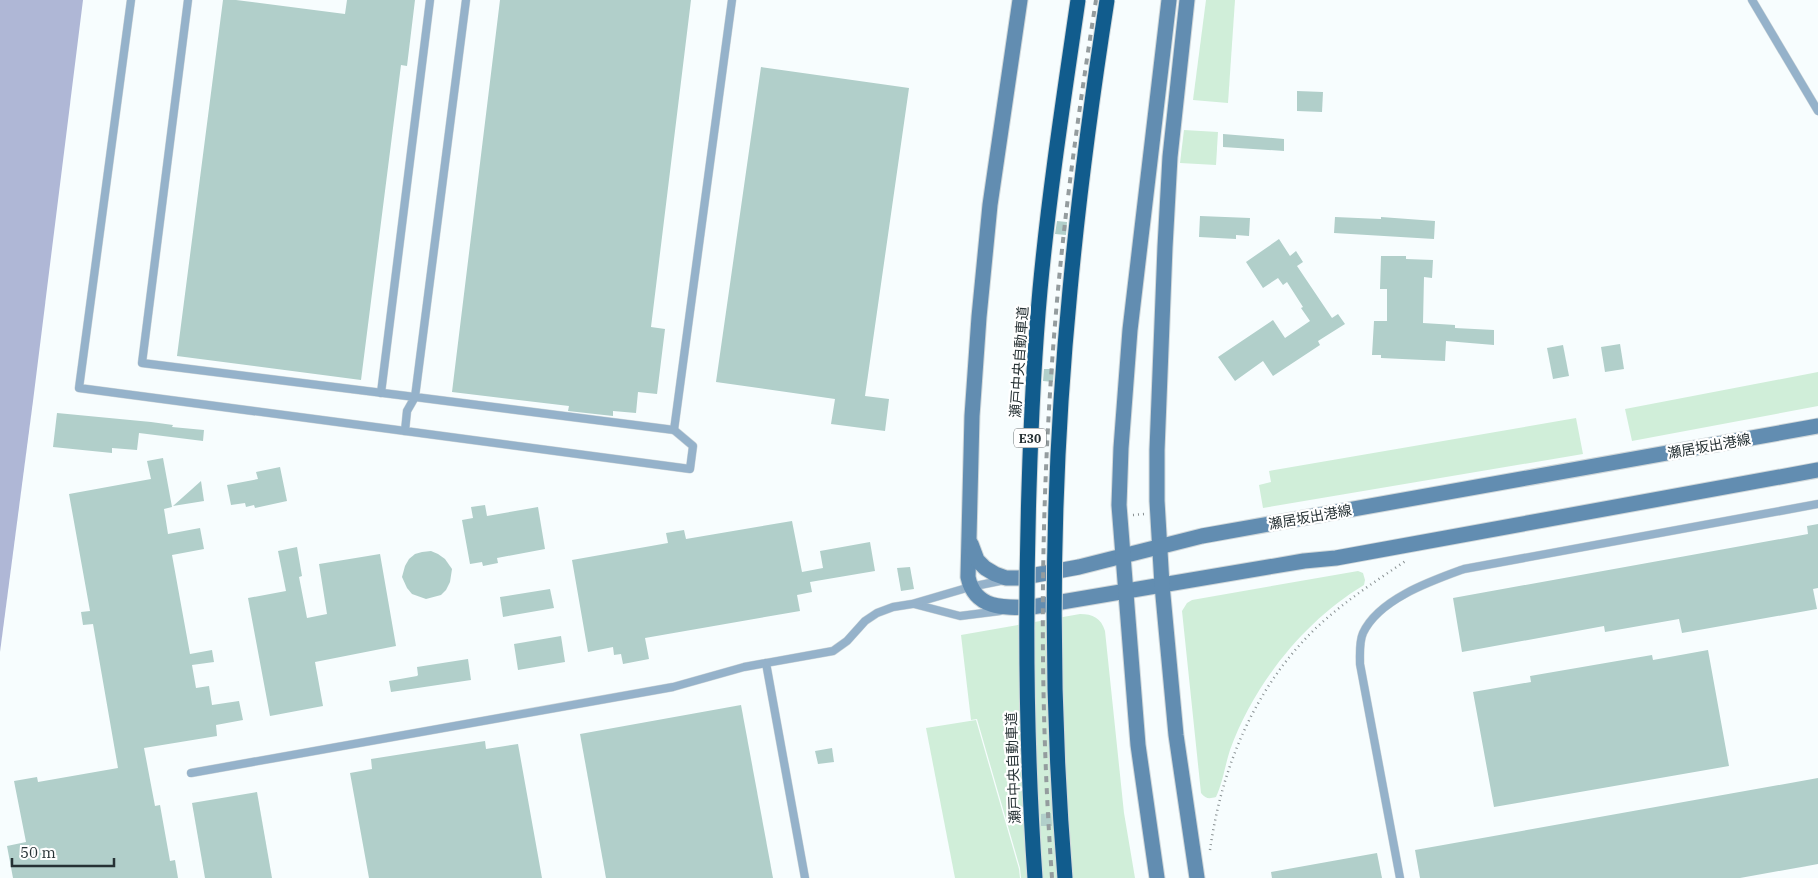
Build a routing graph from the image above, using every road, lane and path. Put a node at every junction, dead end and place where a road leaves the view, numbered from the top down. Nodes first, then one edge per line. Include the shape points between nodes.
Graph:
1 (131, 0) edge
2 (188, 0) edge
3 (430, 0) edge
4 (466, 0) edge
5 (732, 0) edge
6 (1020, 0) edge
7 (1078, 0) edge
8 (1107, 0) edge
9 (1169, 0) edge
10 (1187, 0) edge
11 (1752, 0) edge
12 (1817, 106) edge
13 (381, 393) junction
14 (415, 397) junction
15 (1818, 426) edge
16 (674, 430) junction
17 (405, 431) junction
18 (1818, 470) edge
19 (1818, 504) edge
20 (1150, 514) dead end
21 (1132, 515) dead end
22 (969, 536) junction
23 (1159, 546) junction
24 (1123, 555) junction
25 (1412, 556) dead end
26 (1020, 578) junction
27 (1162, 585) junction
28 (970, 587) junction
29 (1125, 591) junction
30 (912, 604) junction
31 (1032, 607) junction
32 (766, 663) junction
33 (190, 774) dead end
34 (1210, 850) dead end
35 (805, 878) edge
36 (1035, 878) edge
37 (1065, 878) edge
38 (1157, 878) edge
39 (1197, 878) edge
40 (1400, 878) edge

1 - 17 lane via 79,388
2 - 13 lane via 142,363
3 - 13 lane
4 - 14 lane
5 - 16 lane
6 - 22 street via 991,196 979,317
7 - 36 highway, 瀬戸中央自動車道 / E30, bridge via 1040,290 1031,420 1026,672 1029,798
8 - 37 highway, E30, bridge via 1081,191 1060,422 1055,659 1058,791
9 - 24 street via 1125,384 1119,504
10 - 23 street via 1171,148 1165,247 1156,450
11 - 12 lane
13 - 14 lane
14 - 16 lane
14 - 17 lane via 407,411
15 - 23 street, 瀬居坂出港線 via 1199,536
16 - 17 lane via 693,446 690,469
18 - 27 street via 1336,558
19 - 40 lane via 1464,569 1383,608 1363,634 1360,664
20 - 21 path
22 - 26 street, 瀬居坂出港線 via 972,550 985,568 1006,578
22 - 28 street
23 - 24 street, 瀬居坂出港線
23 - 27 street
24 - 26 street, 瀬居坂出港線
24 - 29 street
25 - 34 path via 1365,588 1308,636 1268,688 1237,744 1215,814
26 - 28 lane
27 - 29 street
27 - 39 street via 1176,735
28 - 30 lane
28 - 31 street via 985,602 996,606
29 - 31 street
29 - 38 street via 1138,745
30 - 31 lane via 960,616
30 - 32 lane via 877,613 833,651
32 - 33 lane via 673,687
32 - 35 lane

